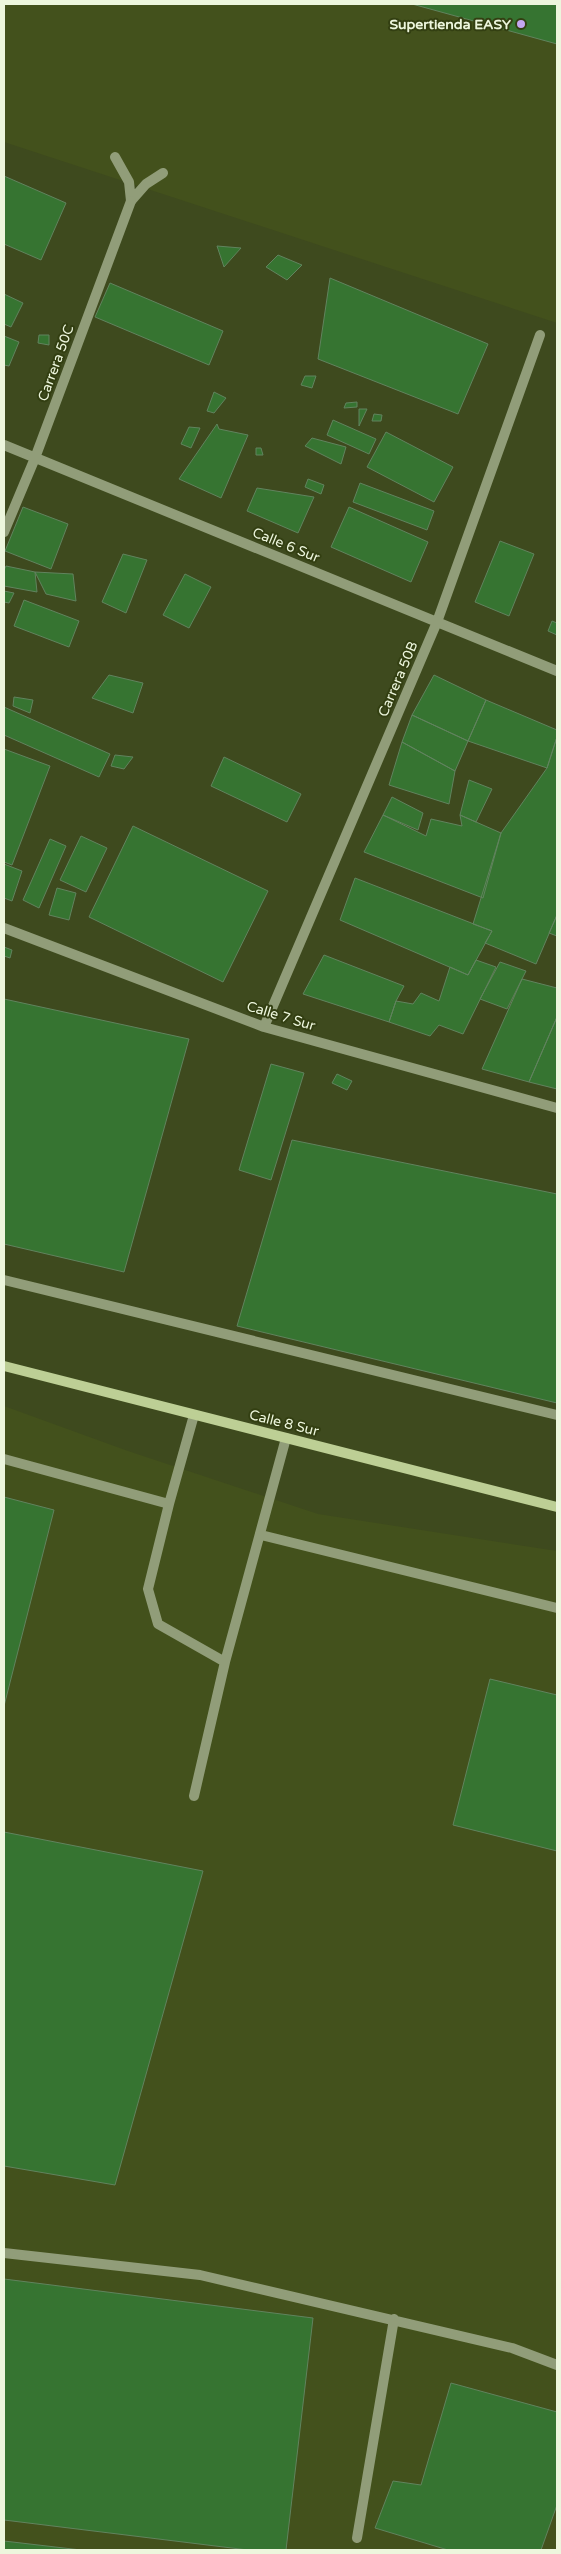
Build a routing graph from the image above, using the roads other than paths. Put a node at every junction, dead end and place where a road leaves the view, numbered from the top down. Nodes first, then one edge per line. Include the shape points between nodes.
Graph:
1 (114, 158) dead end
2 (163, 173) dead end
3 (131, 201) junction
4 (540, 335) dead end
5 (4, 445) edge
6 (36, 458) junction
7 (4, 532) edge
8 (437, 622) junction
9 (557, 671) edge
10 (4, 928) edge
11 (264, 1028) junction
12 (557, 1108) edge
13 (4, 1280) edge
14 (4, 1366) edge
15 (194, 1415) junction
16 (557, 1415) edge
17 (286, 1438) junction
18 (4, 1459) edge
19 (169, 1504) junction
20 (557, 1507) edge
21 (261, 1534) junction
22 (557, 1608) edge
23 (225, 1662) junction
24 (194, 1796) dead end
25 (4, 2253) edge
26 (394, 2319) junction
27 (557, 2365) edge
28 (357, 2538) dead end

1 - 3 street via 129,182
2 - 3 street via 146,184
3 - 6 street, Carrera 50C
4 - 8 street, Carrera 50B
5 - 6 street, Calle 6 Sur
6 - 7 street, Carrera 50C
6 - 8 street, Calle 6 Sur
8 - 9 street, Calle 6 Sur
8 - 11 street, Carrera 50B
10 - 11 street, Calle 7 Sur
11 - 12 street, Calle 7 Sur
13 - 16 street
14 - 15 street, Calle 8 Sur
15 - 17 street, Calle 8 Sur
15 - 19 street
17 - 20 street, Calle 8 Sur
17 - 21 street
18 - 19 street
19 - 23 street via 148,1589 158,1624
21 - 22 street
21 - 23 street
23 - 24 street
25 - 26 street via 200,2275
26 - 27 street via 512,2348
26 - 28 street

